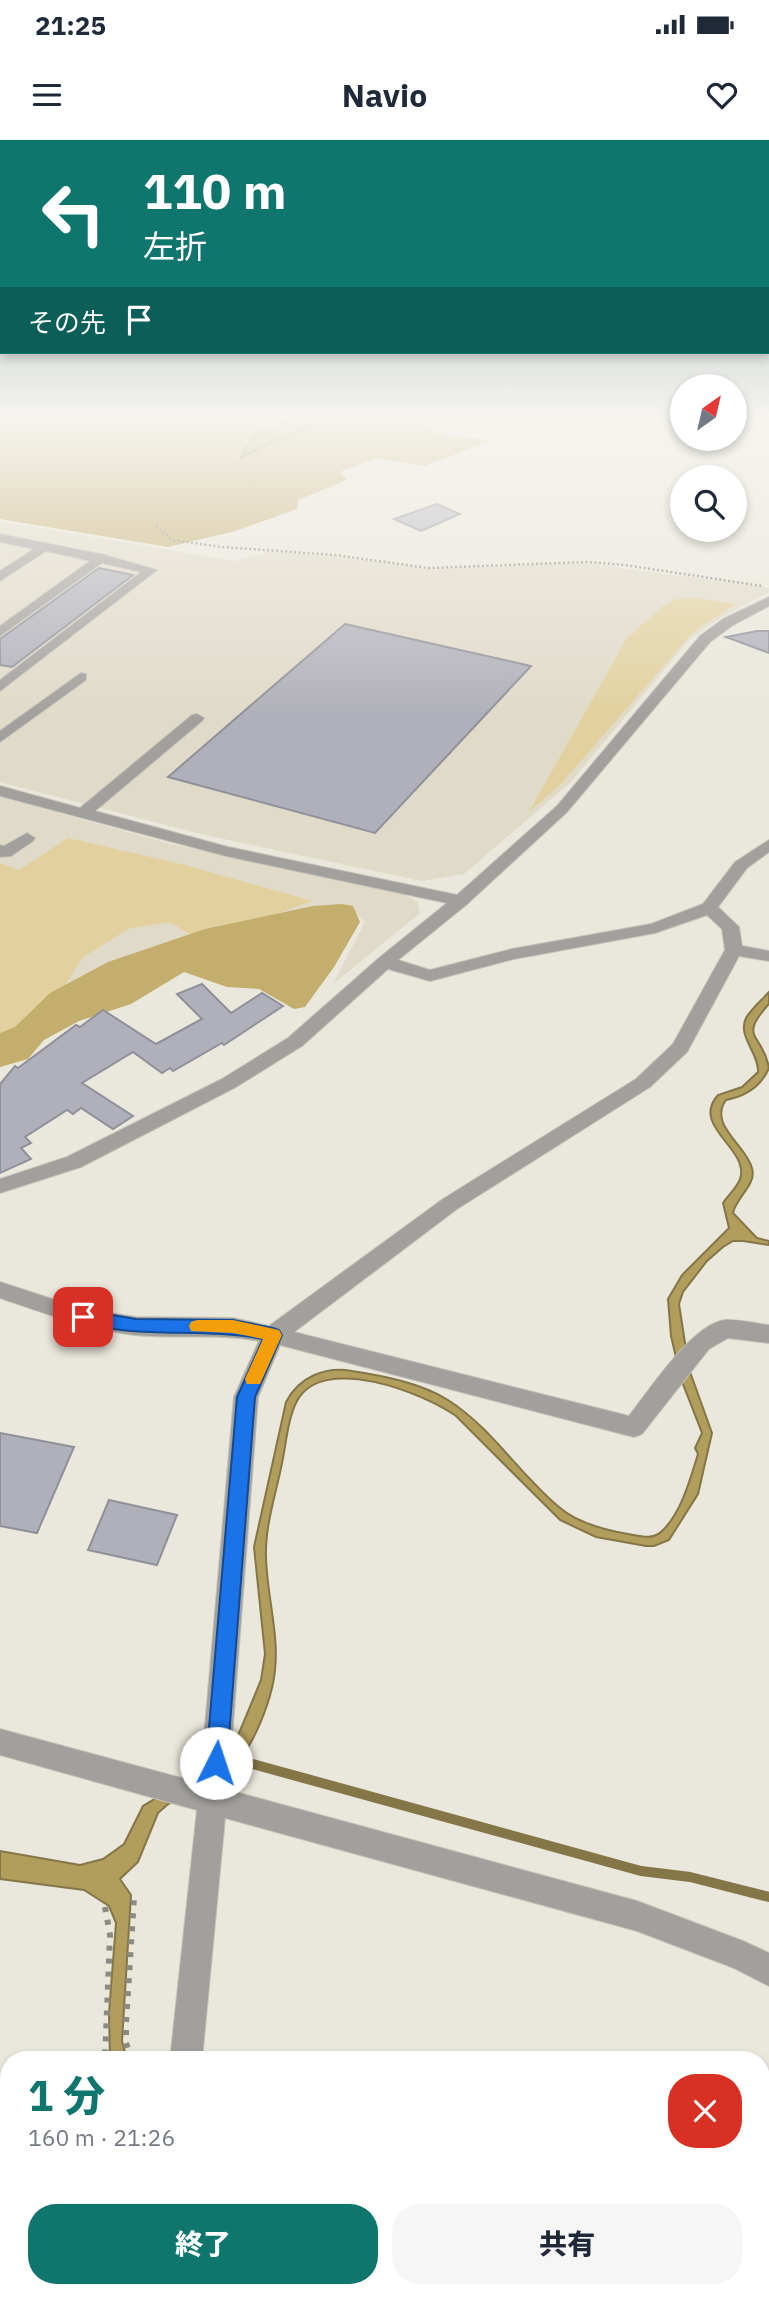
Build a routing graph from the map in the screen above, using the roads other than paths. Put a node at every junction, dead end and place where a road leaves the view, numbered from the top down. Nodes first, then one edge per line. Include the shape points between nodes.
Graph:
1 (0, 538) edge
2 (44, 547) junction
3 (101, 558) junction
4 (0, 577) edge
5 (769, 601) edge
6 (0, 632) edge
7 (81, 677) dead end
8 (0, 687) edge
9 (197, 718) dead end
10 (0, 738) edge
11 (0, 791) edge
12 (82, 814) junction
13 (27, 838) dead end
14 (769, 845) edge
15 (0, 850) edge
16 (460, 901) junction
17 (709, 908) junction
18 (734, 950) junction
19 (769, 956) edge
20 (386, 962) junction
21 (0, 1186) edge
22 (0, 1290) edge
23 (769, 1334) edge
24 (273, 1335) junction
25 (0, 1742) edge
26 (209, 1794) junction
27 (769, 1970) edge
28 (187, 2051) edge

1 - 2 street
2 - 3 street
2 - 4 street
3 - 6 street
3 - 8 street via 148,568 150,573
5 - 16 street via 705,639 562,809
7 - 10 street
9 - 12 street
11 - 12 street
12 - 16 street via 226,851
13 - 15 street via 5,853
14 - 17 street via 741,864
16 - 20 street
17 - 18 street via 730,927
17 - 20 street via 655,928 512,954 430,976
18 - 19 street
18 - 24 street via 680,1048 643,1083 450,1204
20 - 21 street via 295,1042 229,1083 74,1163
22 - 24 street via 83,1317 136,1326 233,1326
23 - 24 street via 726,1329 701,1343 634,1427
24 - 26 street via 246,1397 218,1740
25 - 26 street via 153,1784
26 - 27 street via 637,1916 743,1955
26 - 28 street

